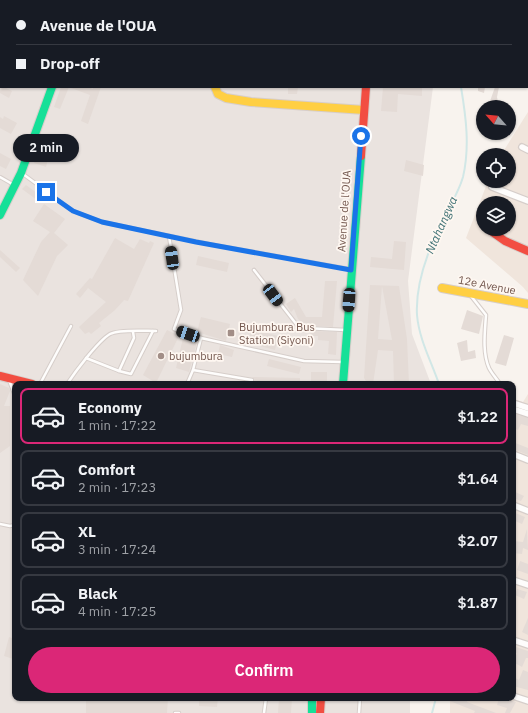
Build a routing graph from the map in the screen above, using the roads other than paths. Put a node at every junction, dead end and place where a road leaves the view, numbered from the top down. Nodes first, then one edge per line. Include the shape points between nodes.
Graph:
1 (52, 88) edge
2 (215, 88) edge
3 (366, 88) edge
4 (364, 110) junction
5 (21, 173) junction
6 (0, 177) edge
7 (15, 185) junction
8 (495, 188) edge
9 (528, 201) edge
10 (0, 215) edge
11 (169, 236) junction
12 (498, 236) edge
13 (528, 251) edge
14 (254, 270) dead end
15 (351, 270) junction
16 (442, 288) dead end
17 (468, 292) junction
18 (528, 304) edge
19 (71, 326) dead end
20 (346, 330) junction
21 (133, 332) junction
22 (201, 338) junction
23 (86, 358) junction
24 (344, 362) junction
25 (193, 370) junction
26 (119, 371) junction
27 (0, 376) edge
28 (9, 380) junction
29 (252, 380) dead end
30 (15, 381) edge
31 (42, 381) edge
32 (69, 381) edge
33 (188, 381) edge
34 (343, 381) edge
35 (498, 381) edge
36 (12, 388) edge
37 (516, 404) edge
38 (528, 408) edge
39 (516, 410) edge
40 (528, 414) edge
41 (516, 455) edge
42 (528, 460) edge
43 (516, 506) edge
44 (528, 511) edge
45 (0, 524) edge
46 (12, 526) edge
47 (516, 581) edge
48 (528, 584) edge
49 (516, 641) edge
50 (528, 645) edge
51 (516, 697) edge
52 (266, 701) edge
53 (312, 701) edge
54 (321, 701) edge
55 (360, 701) edge
56 (528, 701) edge
57 (175, 713) edge
58 (178, 713) edge
59 (264, 713) edge
60 (312, 713) edge
61 (320, 713) edge
62 (359, 713) edge

1 - 5 street
2 - 4 street via 218,94 226,98
3 - 4 street, Avenue de l'OUA
4 - 15 street, Avenue de l'OUA
5 - 7 street
5 - 11 lane via 59,202 85,217
6 - 7 lane
7 - 10 street
8 - 9 street
11 - 15 lane
11 - 22 lane via 181,306 174,329
12 - 13 street
14 - 20 lane via 297,325 304,328
15 - 20 street, Avenue de l'OUA
16 - 17 street, 12e Avenue
17 - 18 street, 12e Avenue
17 - 35 lane via 486,315 486,361
19 - 31 lane
20 - 24 street, Avenue de l'OUA
21 - 23 lane via 109,334
21 - 26 lane via 134,338
21 - 26 lane via 155,331 133,372 129,374
22 - 24 lane via 304,361
22 - 25 lane
23 - 26 lane
23 - 32 lane
24 - 34 street, Avenue de l'OUA
25 - 29 lane
25 - 33 lane
27 - 28 street
28 - 30 street
28 - 36 lane
37 - 38 street
39 - 40 street
41 - 42 street
43 - 44 street
45 - 46 lane
47 - 48 street
49 - 50 street
51 - 56 street
52 - 59 lane
53 - 60 street
54 - 61 street
55 - 62 lane
57 - 58 lane

